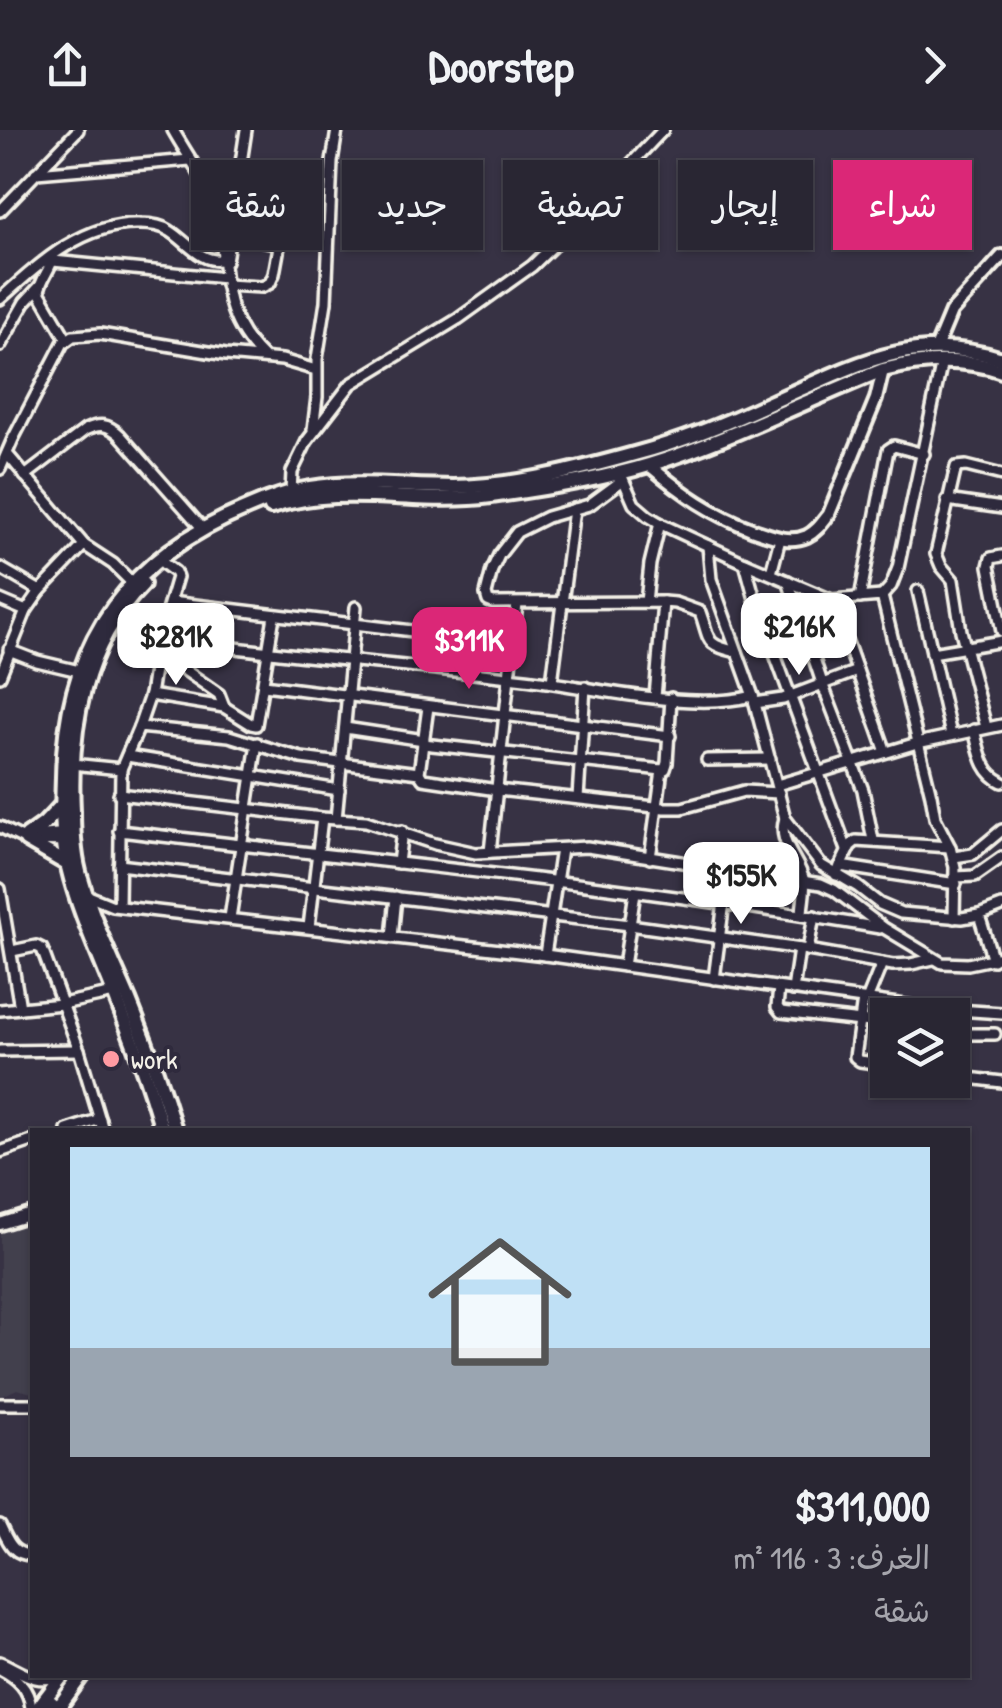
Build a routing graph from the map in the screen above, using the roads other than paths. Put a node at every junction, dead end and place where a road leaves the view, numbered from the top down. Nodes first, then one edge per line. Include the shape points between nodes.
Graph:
1 (78, 130) edge
2 (173, 130) edge
3 (246, 130) edge
4 (337, 130) edge
5 (663, 130) edge
6 (190, 160) junction
7 (241, 160) edge
8 (36, 174) junction
9 (0, 210) edge
10 (228, 250) edge
11 (278, 250) edge
12 (1002, 256) edge
13 (53, 258) junction
14 (224, 273) junction
15 (40, 286) junction
16 (0, 299) edge
17 (66, 340) junction
18 (0, 346) edge
19 (939, 354) junction
20 (262, 358) junction
21 (1002, 360) edge
22 (316, 370) junction
23 (883, 370) junction
24 (1002, 371) edge
25 (864, 377) junction
26 (876, 399) junction
27 (757, 417) junction
28 (312, 432) junction
29 (924, 454) junction
30 (2, 461) edge
31 (648, 465) junction
32 (1002, 475) edge
33 (25, 476) junction
34 (622, 476) junction
35 (381, 489) junction
36 (291, 492) junction
37 (947, 500) junction
38 (1002, 508) edge
39 (574, 509) junction
40 (660, 523) junction
41 (204, 529) junction
42 (780, 540) junction
43 (84, 545) junction
44 (708, 546) junction
45 (1002, 556) edge
46 (164, 564) junction
47 (744, 564) junction
48 (0, 568) edge
49 (771, 572) junction
50 (788, 581) junction
51 (132, 583) junction
52 (40, 591) junction
53 (918, 591) dead end
54 (882, 596) junction
55 (860, 598) junction
56 (0, 600) edge
57 (832, 600) junction
58 (170, 602) junction
59 (646, 602) junction
60 (663, 602) junction
61 (517, 604) junction
62 (560, 604) junction
63 (356, 607) dead end
64 (26, 611) junction
65 (274, 616) junction
66 (354, 626) junction
67 (1002, 631) edge
68 (434, 634) junction
69 (159, 638) junction
70 (1002, 640) edge
71 (513, 643) junction
72 (966, 646) junction
73 (9, 650) junction
74 (156, 650) junction
75 (268, 650) junction
76 (738, 652) junction
77 (932, 653) junction
78 (350, 660) junction
79 (429, 668) junction
80 (79, 671) junction
81 (857, 671) junction
82 (0, 676) edge
83 (510, 677) junction
84 (552, 682) junction
85 (822, 684) junction
86 (264, 685) junction
87 (585, 687) junction
88 (150, 695) junction
89 (347, 695) junction
90 (790, 696) junction
91 (655, 697) junction
92 (671, 698) junction
93 (754, 700) junction
94 (428, 706) junction
95 (224, 707) junction
96 (506, 716) junction
97 (1002, 724) edge
98 (584, 725) junction
99 (138, 727) junction
100 (986, 727) junction
101 (345, 728) junction
102 (974, 730) junction
103 (951, 734) junction
104 (670, 736) junction
105 (423, 742) junction
106 (258, 743) junction
107 (917, 743) junction
108 (886, 752) junction
109 (502, 753) junction
110 (127, 756) junction
111 (770, 758) junction
112 (707, 760) dead end
113 (581, 761) junction
114 (852, 762) junction
115 (72, 764) junction
116 (342, 764) junction
117 (121, 769) junction
118 (662, 770) junction
119 (419, 773) junction
120 (818, 773) junction
121 (252, 775) junction
122 (1002, 782) edge
123 (778, 789) junction
124 (339, 790) junction
125 (497, 790) junction
126 (119, 794) junction
127 (578, 798) junction
128 (62, 805) junction
129 (656, 807) junction
130 (246, 810) junction
131 (322, 818) junction
132 (784, 818) junction
133 (336, 820) junction
134 (0, 827) edge
135 (1002, 830) edge
136 (119, 831) junction
137 (402, 831) junction
138 (69, 837) junction
139 (25, 838) junction
140 (874, 840) junction
141 (242, 845) junction
142 (561, 849) junction
143 (847, 850) junction
144 (490, 852) junction
145 (952, 852) junction
146 (320, 853) junction
147 (476, 853) junction
148 (1002, 857) edge
149 (650, 858) junction
150 (398, 863) junction
151 (67, 864) junction
152 (119, 866) junction
153 (728, 870) junction
154 (838, 870) junction
155 (474, 872) junction
156 (236, 878) junction
157 (956, 880) junction
158 (804, 882) junction
159 (555, 883) junction
160 (315, 888) junction
161 (0, 889) edge
162 (635, 892) junction
163 (86, 895) junction
164 (396, 897) junction
165 (724, 904) junction
166 (116, 906) junction
167 (1002, 906) edge
168 (802, 914) junction
169 (550, 915) junction
170 (978, 915) junction
171 (92, 916) junction
172 (814, 916) junction
173 (230, 918) junction
174 (954, 918) junction
175 (630, 925) junction
176 (309, 927) junction
177 (884, 928) junction
178 (392, 937) junction
179 (720, 938) junction
180 (804, 949) junction
181 (12, 951) junction
182 (545, 956) junction
183 (997, 958) edge
184 (933, 959) junction
185 (882, 963) junction
186 (624, 966) junction
187 (714, 979) junction
188 (779, 988) junction
189 (793, 990) junction
190 (114, 993) junction
191 (865, 1000) junction
192 (62, 1004) junction
193 (20, 1008) junction
194 (0, 1010) edge
195 (1002, 1013) edge
196 (859, 1021) junction
197 (870, 1022) edge
198 (970, 1034) edge
199 (995, 1034) dead end
200 (79, 1050) junction
201 (0, 1051) edge
202 (870, 1062) edge
203 (970, 1078) edge
204 (1002, 1082) edge
205 (102, 1124) edge
206 (161, 1128) edge
207 (174, 1128) edge
208 (30, 1142) edge
209 (0, 1152) edge
210 (30, 1215) edge
211 (0, 1224) edge
212 (0, 1404) edge
213 (30, 1404) edge
214 (0, 1525) edge
215 (30, 1555) edge
216 (0, 1665) edge
217 (30, 1677) edge
218 (60, 1678) edge
219 (80, 1678) edge
220 (38, 1705) edge
221 (58, 1708) edge

1 - 8 street
2 - 6 street
3 - 7 street
4 - 22 street
5 - 28 street via 532,266 356,380
6 - 8 street
6 - 14 street via 216,210
8 - 9 street
10 - 14 street
11 - 14 street via 270,283 262,287
12 - 19 street via 951,312
13 - 14 street
13 - 14 street via 97,230 162,226
13 - 15 street
13 - 16 street
14 - 20 street via 240,331
15 - 17 street
15 - 18 street
17 - 20 street via 100,334
17 - 30 street
19 - 21 main road via 956,349
19 - 23 main road
19 - 24 main road
19 - 27 main road via 876,357
19 - 29 street
20 - 22 street
22 - 28 street
23 - 25 main road
23 - 26 street
25 - 26 street
25 - 27 main road
26 - 42 street via 829,514 805,537
27 - 31 main road
27 - 35 main road via 531,478
28 - 36 street via 294,467
29 - 54 street via 898,568
29 - 55 street via 888,450
30 - 33 street
31 - 34 main road
31 - 42 street via 711,512
32 - 37 street via 958,466
33 - 41 street via 85,430 107,426
33 - 43 street
34 - 35 main road via 486,496 436,498
34 - 39 street via 594,502
34 - 40 street via 634,504
35 - 36 main road via 333,485
35 - 46 main road via 286,502 222,528
36 - 41 main road
37 - 38 street
37 - 72 street via 936,554 952,580
39 - 61 street via 516,532 499,555 486,598
39 - 62 street
40 - 44 street
40 - 59 street
41 - 51 main road
42 - 49 street
43 - 51 street
43 - 52 street
44 - 47 street
44 - 76 street via 712,580
45 - 67 street via 989,566
46 - 58 street via 177,577
46 - 115 main road via 136,590 92,660
47 - 49 street
47 - 90 street
48 - 52 street
49 - 50 street
50 - 57 street
50 - 85 street
51 - 80 main road
52 - 64 street
53 - 77 street
54 - 55 street
54 - 107 street
55 - 57 street
56 - 64 street
57 - 81 street
58 - 65 street
58 - 69 street
59 - 60 street
59 - 62 street
60 - 76 street via 700,612 708,639
60 - 91 street
61 - 62 street
61 - 71 street
62 - 84 street
63 - 66 street
64 - 73 street
65 - 66 street
65 - 75 street
66 - 68 street
66 - 78 street
68 - 71 street
68 - 79 street
69 - 74 street
69 - 75 street
70 - 72 street
71 - 83 street
72 - 77 street
72 - 100 street
73 - 80 street
73 - 82 street
74 - 88 street
74 - 95 street via 219,694
75 - 78 street
75 - 86 street
76 - 93 street
77 - 103 street
78 - 79 street
78 - 89 street
79 - 83 street
80 - 128 main road via 68,711
81 - 85 street
81 - 108 street
83 - 84 street
83 - 96 street
84 - 87 street
85 - 90 street
85 - 114 street
86 - 89 street
86 - 95 street via 256,724
87 - 91 street
87 - 98 street
88 - 95 street
88 - 99 street
89 - 94 street
89 - 101 street
90 - 93 street
90 - 120 street
91 - 92 street
92 - 93 street
92 - 104 street
93 - 111 street
94 - 96 street
94 - 105 street
96 - 98 street
96 - 109 street
97 - 100 street
98 - 104 street
98 - 113 street
99 - 106 street
99 - 110 street
100 - 102 street
101 - 105 street
101 - 116 street
102 - 103 street
102 - 122 street via 984,766
103 - 107 street
104 - 118 street
105 - 109 street
105 - 119 street
106 - 116 street
106 - 121 street
107 - 108 street
107 - 145 street via 935,818
108 - 114 street
109 - 113 street
109 - 125 street
110 - 117 street
110 - 121 street
111 - 112 street
111 - 123 street
113 - 118 street
113 - 127 street
114 - 120 street
114 - 140 street
115 - 117 street
115 - 138 main road
116 - 119 street
116 - 124 street
117 - 126 street
118 - 129 street
119 - 125 street via 423,779
120 - 123 street
120 - 143 street
121 - 124 street
121 - 130 street
123 - 129 street
123 - 132 street
124 - 133 street
125 - 127 street
125 - 144 street
126 - 130 street
126 - 136 street
127 - 129 street
128 - 138 main road
128 - 139 main road
129 - 149 street
130 - 131 street
130 - 141 street
131 - 133 street
131 - 146 street
132 - 154 street via 813,857
132 - 158 street via 782,833
133 - 137 street
134 - 139 street
135 - 145 street via 973,854
136 - 141 street
136 - 152 street
137 - 147 street
137 - 150 street
138 - 139 street
138 - 151 main road
138 - 163 main road
139 - 151 main road
140 - 143 street via 856,840
140 - 145 street
141 - 146 street
141 - 156 street
142 - 144 street
142 - 149 street
142 - 159 street
143 - 154 street
144 - 147 street
145 - 157 street
146 - 150 street
146 - 160 street
147 - 155 street
148 - 157 street
149 - 153 street
150 - 155 street
151 - 190 main road
152 - 156 street
152 - 166 street
153 - 158 street
153 - 165 street
154 - 157 street
154 - 174 street via 890,910
155 - 159 street
156 - 160 street
156 - 173 street
157 - 174 street
158 - 168 street
158 - 177 street via 834,890
159 - 162 street
159 - 169 street
160 - 164 street
160 - 176 street
161 - 181 street
162 - 165 street
162 - 175 street
163 - 166 street
163 - 171 main road
164 - 169 street
164 - 178 street
165 - 168 street
165 - 179 street
166 - 171 street
166 - 173 street
167 - 170 street
168 - 172 street
169 - 175 street
169 - 182 street
170 - 174 street
170 - 183 street
171 - 207 main road
172 - 177 street
172 - 180 street
173 - 176 street
175 - 179 street
175 - 186 street
176 - 178 street
177 - 184 street
178 - 182 street
179 - 180 street
179 - 187 street
180 - 185 street
180 - 189 street
181 - 192 street via 41,948
181 - 193 street
182 - 186 street
183 - 184 street via 958,965
184 - 185 street
185 - 191 street
186 - 187 street
187 - 188 street
188 - 189 street
188 - 196 street via 781,1012
189 - 191 street
190 - 192 street
190 - 206 main road
191 - 195 street
191 - 196 street
192 - 193 street
192 - 200 street
193 - 194 street
196 - 197 street
196 - 202 street via 856,1060
198 - 199 street
200 - 201 street
200 - 205 street
203 - 204 street
208 - 209 street
210 - 211 street
212 - 213 street
214 - 215 street via 16,1552
216 - 217 street
216 - 220 street
218 - 220 main road
219 - 221 main road
220 - 221 main road

